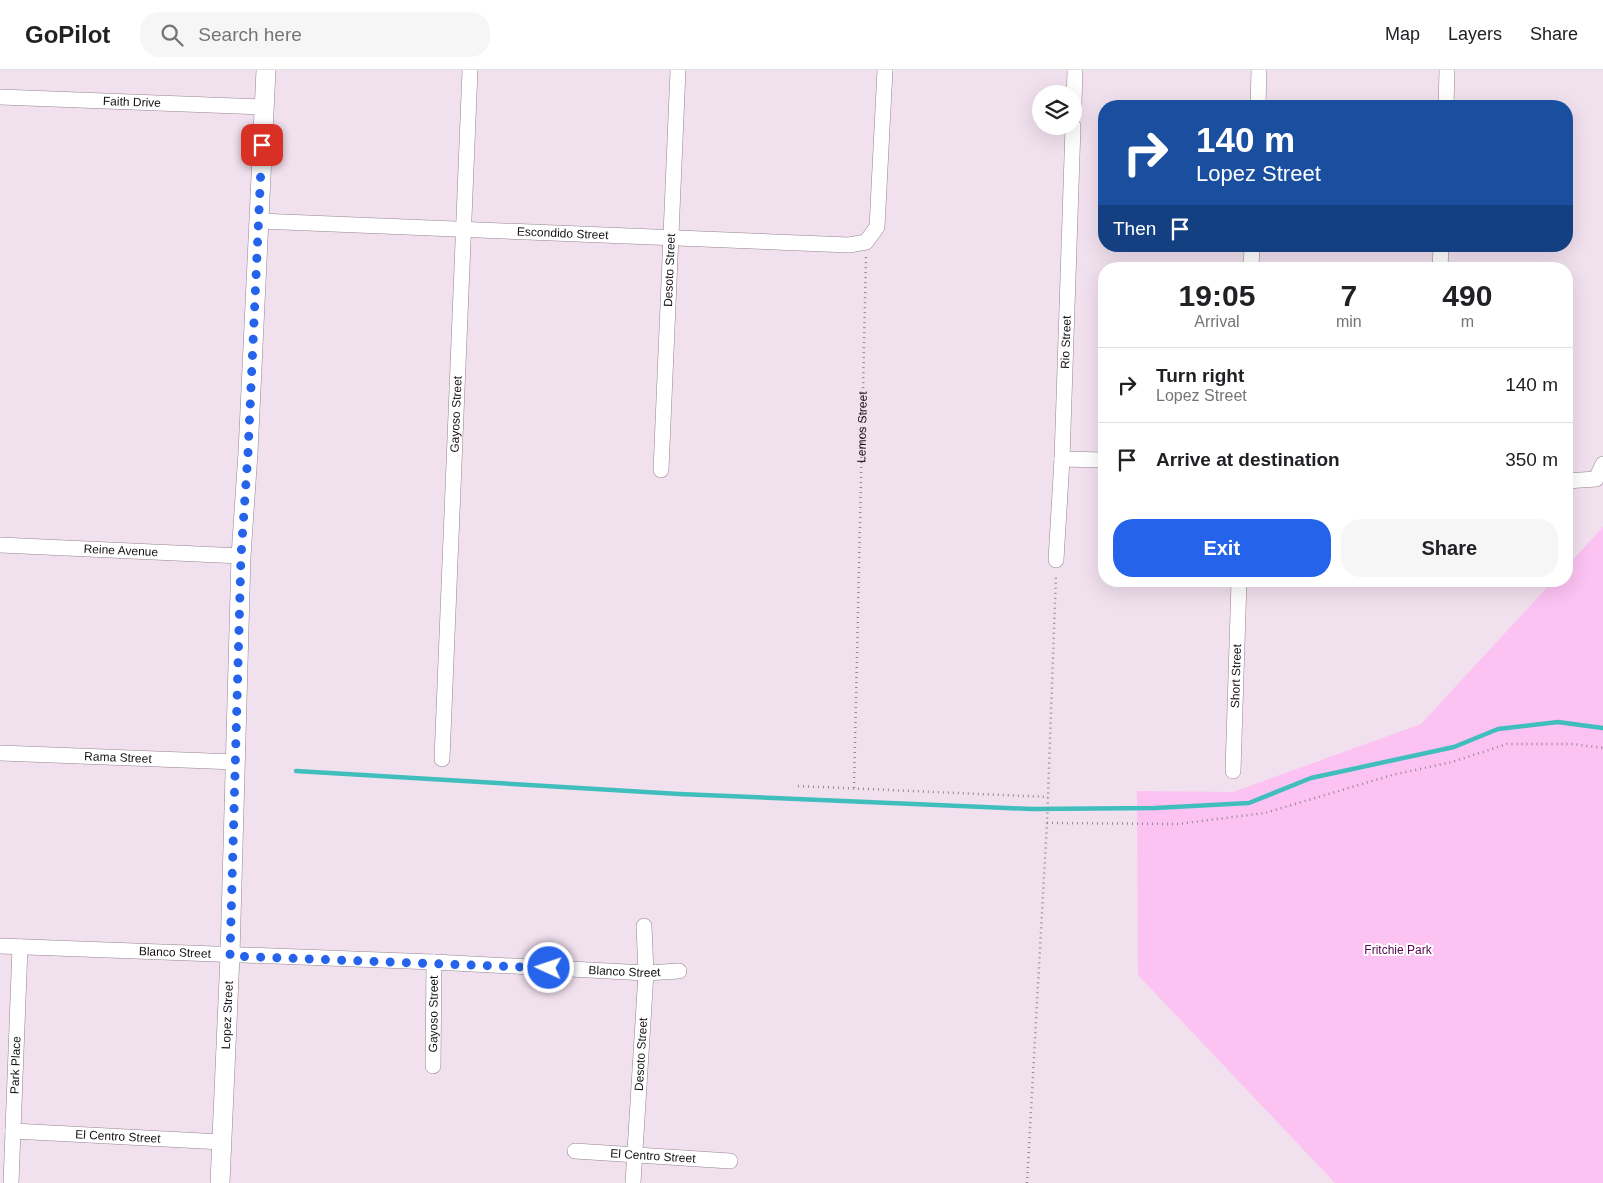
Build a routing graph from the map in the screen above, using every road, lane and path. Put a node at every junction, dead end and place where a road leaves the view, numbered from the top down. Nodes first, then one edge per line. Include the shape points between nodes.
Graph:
1 (266, 70) edge
2 (470, 70) edge
3 (678, 70) edge
4 (885, 70) edge
5 (1075, 70) edge
6 (1259, 70) edge
7 (1447, 70) edge
8 (1075, 85) edge
9 (0, 97) edge
10 (1258, 100) edge
11 (1446, 100) edge
12 (264, 107) junction
13 (1073, 135) edge
14 (259, 221) junction
15 (464, 230) junction
16 (670, 237) junction
17 (866, 242) junction
18 (1062, 459) junction
19 (1098, 460) edge
20 (1603, 464) edge
21 (661, 470) dead end
22 (1573, 481) edge
23 (0, 545) edge
24 (241, 556) junction
25 (1056, 560) joint
26 (1239, 587) edge
27 (1603, 748) edge
28 (0, 753) edge
29 (442, 759) dead end
30 (236, 762) junction
31 (1233, 771) dead end
32 (798, 786) dead end
33 (854, 788) junction
34 (1048, 797) junction
35 (1047, 823) junction
36 (644, 926) dead end
37 (0, 946) edge
38 (20, 947) junction
39 (230, 956) junction
40 (434, 962) junction
41 (679, 971) dead end
42 (646, 973) junction
43 (433, 1066) dead end
44 (13, 1131) junction
45 (222, 1142) junction
46 (576, 1151) dead end
47 (633, 1155) junction
48 (730, 1161) dead end
49 (11, 1183) edge
50 (220, 1183) edge
51 (633, 1183) edge
52 (1027, 1183) edge

1 - 12 street, Lopez Street
2 - 15 street, Gayoso Street
3 - 16 street, Desoto Street
4 - 17 street via 877,226
5 - 8 street
6 - 10 street
7 - 11 street
9 - 12 street, Faith Drive
12 - 14 street, Lopez Street
13 - 18 street, Rio Street
14 - 15 street, Escondido Street
14 - 24 street, Lopez Street
15 - 16 street, Escondido Street
15 - 29 street, Gayoso Street
16 - 17 street, Escondido Street via 849,245
16 - 21 street, Desoto Street
17 - 33 path, Lemos Street
18 - 19 street
18 - 25 street, Rio Street
20 - 22 street via 1596,479
23 - 24 street, Reine Avenue
24 - 30 street, Lopez Street
25 - 34 path
26 - 31 street, Short Street
27 - 35 path via 1573,744 1507,744 1265,813 1178,824
28 - 30 street, Rama Street
30 - 39 street, Lopez Street
32 - 33 path
33 - 34 path
34 - 35 path
35 - 52 path
36 - 42 street, Desoto Street
37 - 38 street, Blanco Street
38 - 39 street, Blanco Street
38 - 44 street, Park Place
39 - 40 street, Blanco Street
39 - 45 street, Lopez Street
40 - 42 street, Blanco Street
40 - 43 street, Gayoso Street
41 - 42 street, Blanco Street
42 - 47 street, Desoto Street
44 - 45 street, El Centro Street
44 - 49 street, Park Place
45 - 50 street, Lopez Street
46 - 47 street, El Centro Street
47 - 48 street, El Centro Street
47 - 51 street, Desoto Street

